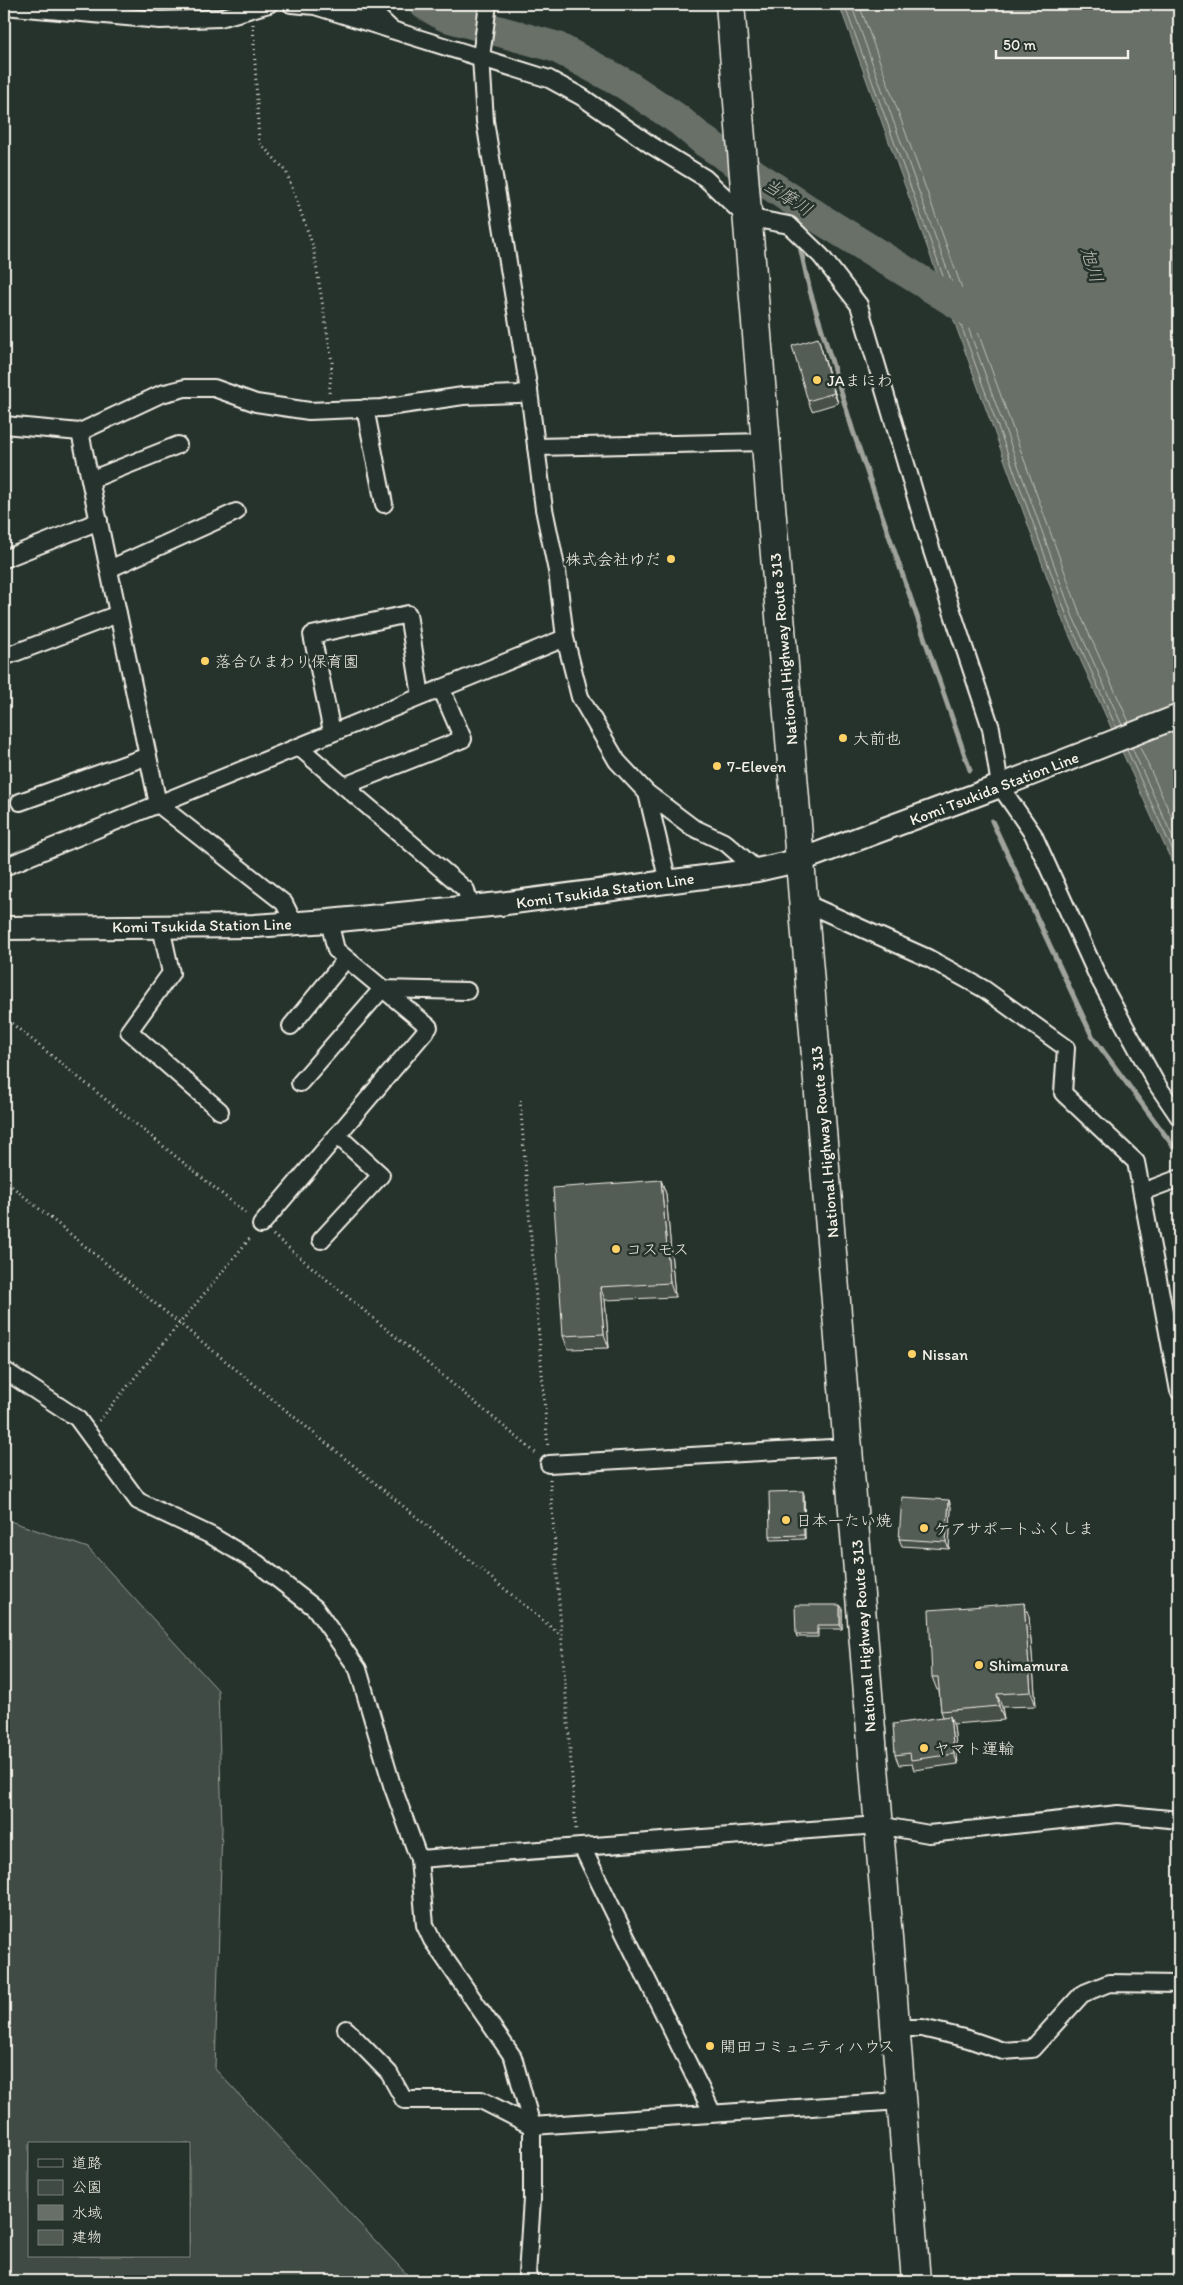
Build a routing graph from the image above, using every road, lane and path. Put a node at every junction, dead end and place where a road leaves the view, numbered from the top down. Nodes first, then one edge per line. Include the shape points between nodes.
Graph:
1 (269, 4) edge
2 (291, 4) edge
3 (365, 4) edge
4 (488, 4) edge
5 (730, 4) edge
6 (4, 6) edge
7 (253, 8) junction
8 (394, 32) junction
9 (481, 57) junction
10 (746, 216) junction
11 (529, 391) junction
12 (365, 408) junction
13 (327, 410) junction
14 (4, 425) edge
15 (80, 432) junction
16 (766, 442) junction
17 (178, 445) dead end
18 (536, 447) junction
19 (90, 480) junction
20 (384, 504) dead end
21 (236, 512) dead end
22 (98, 520) junction
23 (4, 559) edge
24 (109, 569) junction
25 (118, 614) junction
26 (565, 638) junction
27 (4, 657) edge
28 (441, 688) junction
29 (421, 696) junction
30 (1179, 716) edge
31 (332, 732) junction
32 (299, 746) junction
33 (148, 756) junction
34 (344, 786) junction
35 (1000, 786) junction
36 (647, 793) junction
37 (20, 802) dead end
38 (158, 804) junction
39 (801, 860) junction
40 (4, 867) edge
41 (757, 870) junction
42 (668, 882) junction
43 (805, 904) junction
44 (470, 907) junction
45 (329, 921) junction
46 (294, 923) junction
47 (161, 927) junction
48 (4, 928) edge
49 (346, 959) junction
50 (382, 989) junction
51 (467, 991) dead end
52 (4, 1017) edge
53 (291, 1026) dead end
54 (300, 1083) dead end
55 (520, 1100) dead end
56 (220, 1111) dead end
57 (1179, 1117) edge
58 (337, 1135) junction
59 (4, 1180) edge
60 (1179, 1182) edge
61 (1142, 1192) junction
62 (261, 1225) junction
63 (321, 1240) dead end
64 (179, 1324) junction
65 (4, 1370) edge
66 (1179, 1391) edge
67 (88, 1434) junction
68 (849, 1447) junction
69 (549, 1464) junction
70 (562, 1635) junction
71 (1179, 1820) edge
72 (878, 1824) junction
73 (582, 1846) junction
74 (419, 1859) junction
75 (1179, 1984) edge
76 (894, 2028) junction
77 (346, 2029) dead end
78 (901, 2101) junction
79 (712, 2112) junction
80 (532, 2126) junction
81 (530, 2281) edge
82 (916, 2281) edge

1 - 7 street
2 - 8 street via 316,6
3 - 8 street
4 - 9 street
5 - 10 highway, National Highway Route 313
6 - 7 street via 160,20 220,18
7 - 13 path via 259,142 286,171 313,246 332,362
8 - 9 street
9 - 10 street via 549,79 582,97 705,178
9 - 11 street via 485,122
10 - 16 highway, National Highway Route 313
10 - 35 street via 789,224 821,256 859,305 930,545 991,728
11 - 12 street
11 - 18 street
12 - 13 street
12 - 20 street
13 - 15 street via 308,411 256,403 214,388 185,388 161,394
14 - 15 street
15 - 19 street
16 - 18 street
16 - 39 highway, National Highway Route 313
17 - 19 street
18 - 26 street
19 - 22 street
21 - 24 street
22 - 23 street
22 - 24 street
24 - 25 street
25 - 27 street
25 - 33 street
26 - 28 street
26 - 36 street via 580,697 617,761
28 - 29 street
28 - 34 street via 463,739
29 - 31 street
29 - 31 street via 408,614 312,635
30 - 35 main road, Komi Tsukida Station Line
31 - 32 street
32 - 34 street
32 - 38 street
33 - 37 street
33 - 38 street
34 - 44 street via 466,890
35 - 39 main road, Komi Tsukida Station Line
35 - 57 street via 1034,834 1098,977 1156,1083
36 - 41 street via 692,827 726,844
36 - 42 street
38 - 40 street
38 - 46 street via 284,903
39 - 41 main road, Komi Tsukida Station Line
39 - 43 highway, National Highway Route 313
41 - 42 main road, Komi Tsukida Station Line
42 - 44 main road, Komi Tsukida Station Line
43 - 61 street via 928,958 984,989 1066,1048 1063,1094 1136,1162
43 - 68 highway, National Highway Route 313
44 - 45 main road, Komi Tsukida Station Line
45 - 46 main road, Komi Tsukida Station Line
45 - 49 street via 336,950
46 - 47 main road, Komi Tsukida Station Line
47 - 48 main road, Komi Tsukida Station Line
47 - 56 street via 171,973 129,1030
49 - 50 street
49 - 53 street
50 - 51 street
50 - 54 street
50 - 58 street via 429,1027
52 - 62 path
55 - 69 path
58 - 62 street
58 - 63 street via 382,1175
59 - 64 path
60 - 61 street via 1177,1179
61 - 66 street
62 - 64 path
62 - 69 path
64 - 67 path
64 - 70 path
65 - 67 street via 77,1418
67 - 74 street via 138,1501 212,1536 257,1563 314,1608 358,1669 392,1785
68 - 69 street
68 - 72 highway, National Highway Route 313
69 - 70 path
70 - 73 path via 575,1831
71 - 72 street via 1118,1814 929,1834
72 - 73 street
72 - 76 highway, National Highway Route 313
73 - 74 street
73 - 79 street
74 - 80 street via 425,1925 513,2057
75 - 76 street via 1109,1983 1082,1994 1032,2049 1003,2052 968,2039 922,2028
76 - 78 highway, National Highway Route 313
77 - 80 street via 389,2073 404,2100 481,2100
78 - 79 street
78 - 82 highway, National Highway Route 313
79 - 80 street
80 - 81 street via 527,2274

